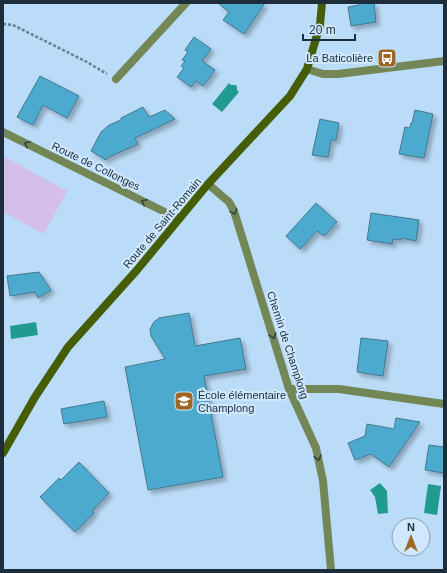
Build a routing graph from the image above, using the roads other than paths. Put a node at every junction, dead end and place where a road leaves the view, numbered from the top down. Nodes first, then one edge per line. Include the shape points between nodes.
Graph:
1 (186, 3) edge
2 (322, 3) edge
3 (444, 61) edge
4 (307, 69) junction
5 (116, 79) road end
6 (3, 132) edge
7 (208, 184) junction
8 (179, 219) junction
9 (289, 388) junction
10 (444, 404) edge
11 (3, 453) edge
12 (331, 570) edge

1 - 5 street
2 - 4 main road, Route de Saint-Romain via 320,25
3 - 4 street via 338,74 323,74
4 - 7 main road, Route de Saint-Romain via 290,96
8 -> 6 street, Route de Collonges
7 - 8 main road, Route de Saint-Romain
7 -> 9 street, Chemin de Champlong via 229,202 234,211
8 - 11 main road, Route de Saint-Romain via 68,347
9 - 10 street via 339,389
9 -> 12 street, Chemin de Champlong via 316,448 323,481

